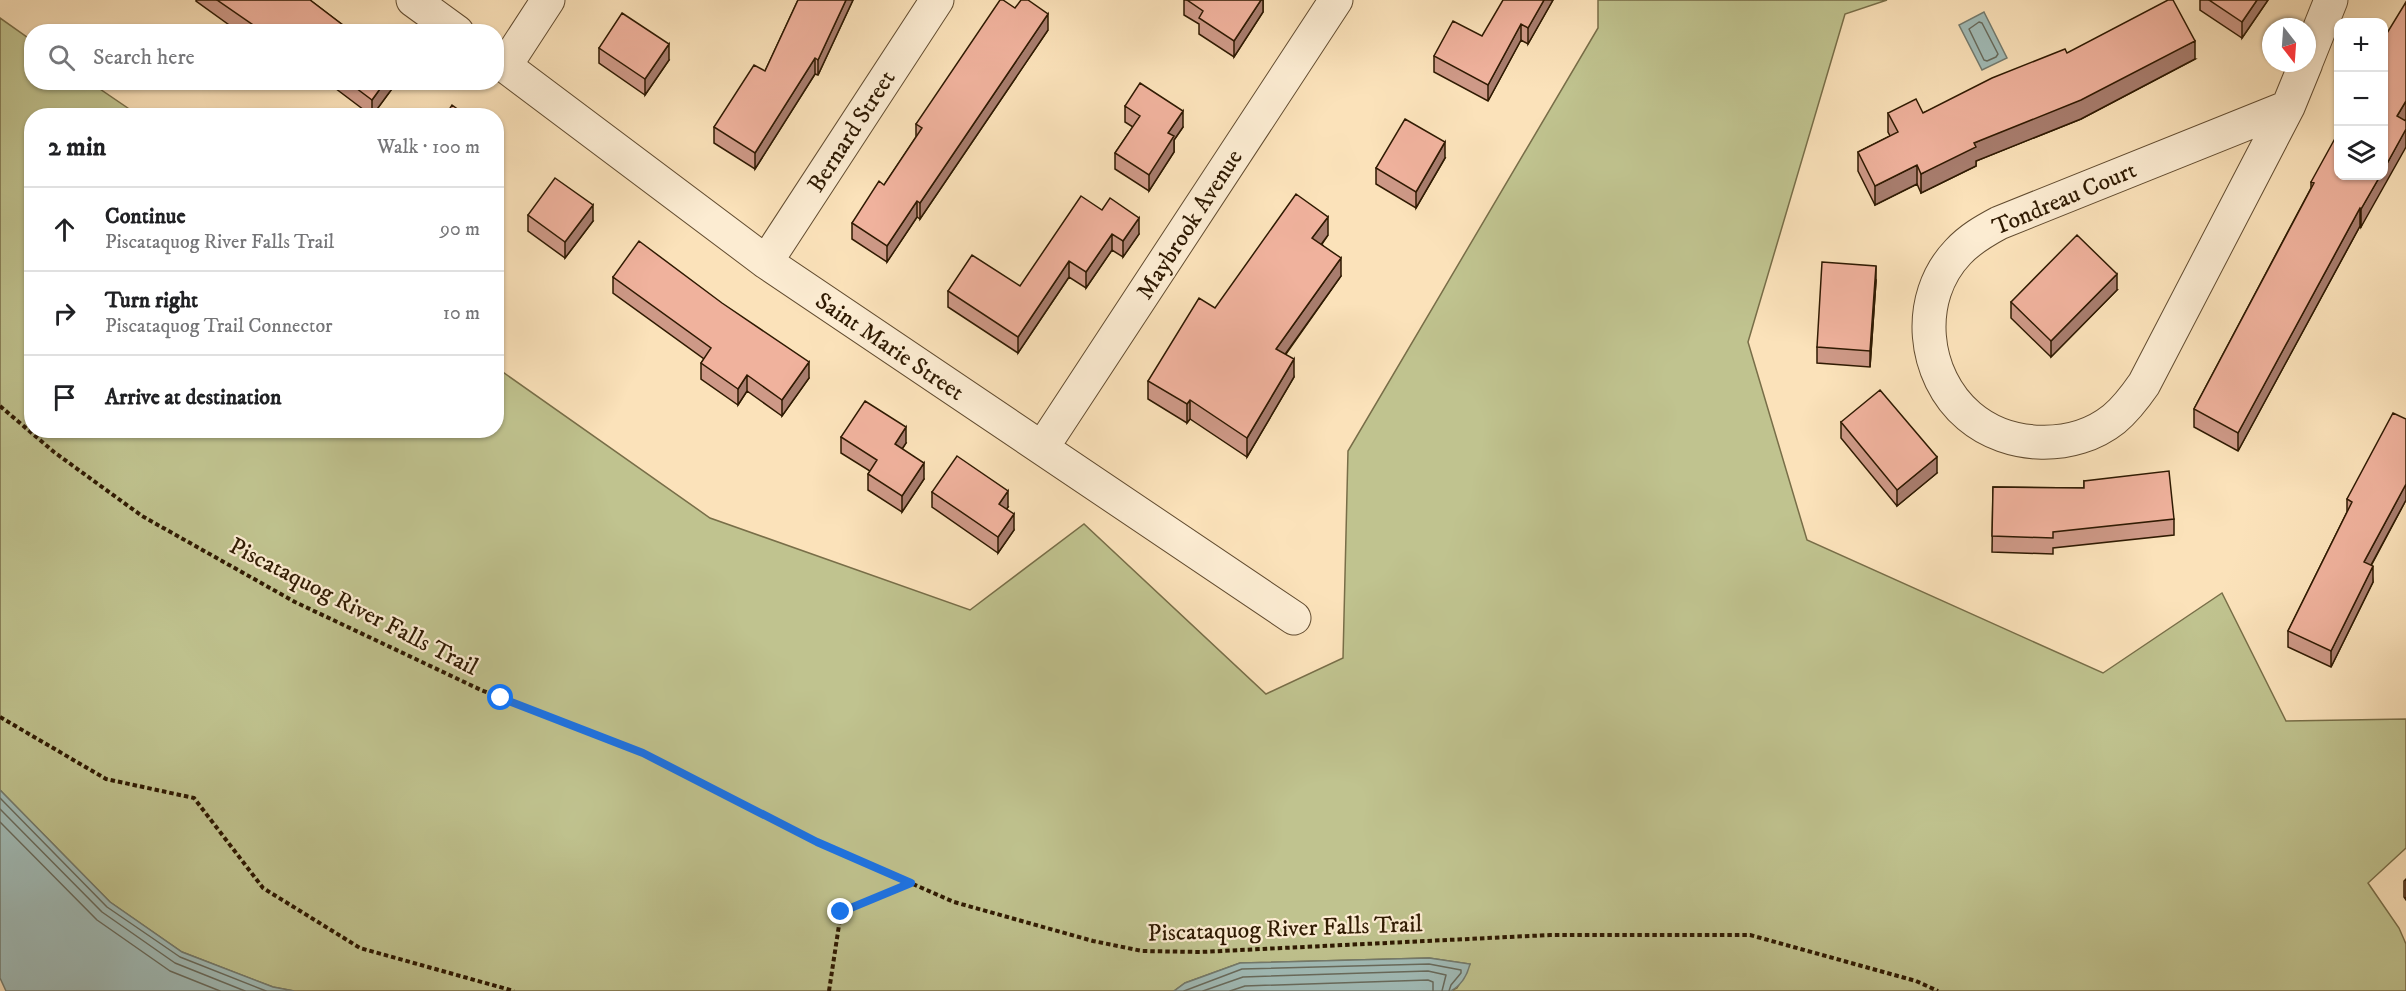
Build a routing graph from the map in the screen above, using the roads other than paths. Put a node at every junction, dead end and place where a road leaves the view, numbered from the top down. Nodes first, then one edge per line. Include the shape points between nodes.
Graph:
1 (413, 0) edge
2 (548, 0) edge
3 (937, 0) edge
4 (1336, 0) edge
5 (2331, 0) edge
6 (446, 24) edge
7 (2316, 37) edge
8 (504, 59) edge
9 (504, 65) edge
10 (2302, 72) edge
11 (2288, 107) junction
12 (766, 262) junction
13 (1042, 448) junction
14 (1294, 618) dead end

1 - 6 street
2 - 8 street
3 - 12 street, Bernard Street
4 - 13 street, Maybrook Avenue
5 - 7 street, Tondreau Court
9 - 12 street, Saint Marie Street
10 - 11 street, Tondreau Court
11 - 11 street, Tondreau Court via 2144,384 2113,419 2093,432 2069,440 2017,440 1970,417 1952,398 1938,375 1931,351 1930,316 1932,299 1956,253 1999,223
12 - 13 street, Saint Marie Street
13 - 14 street, Saint Marie Street

